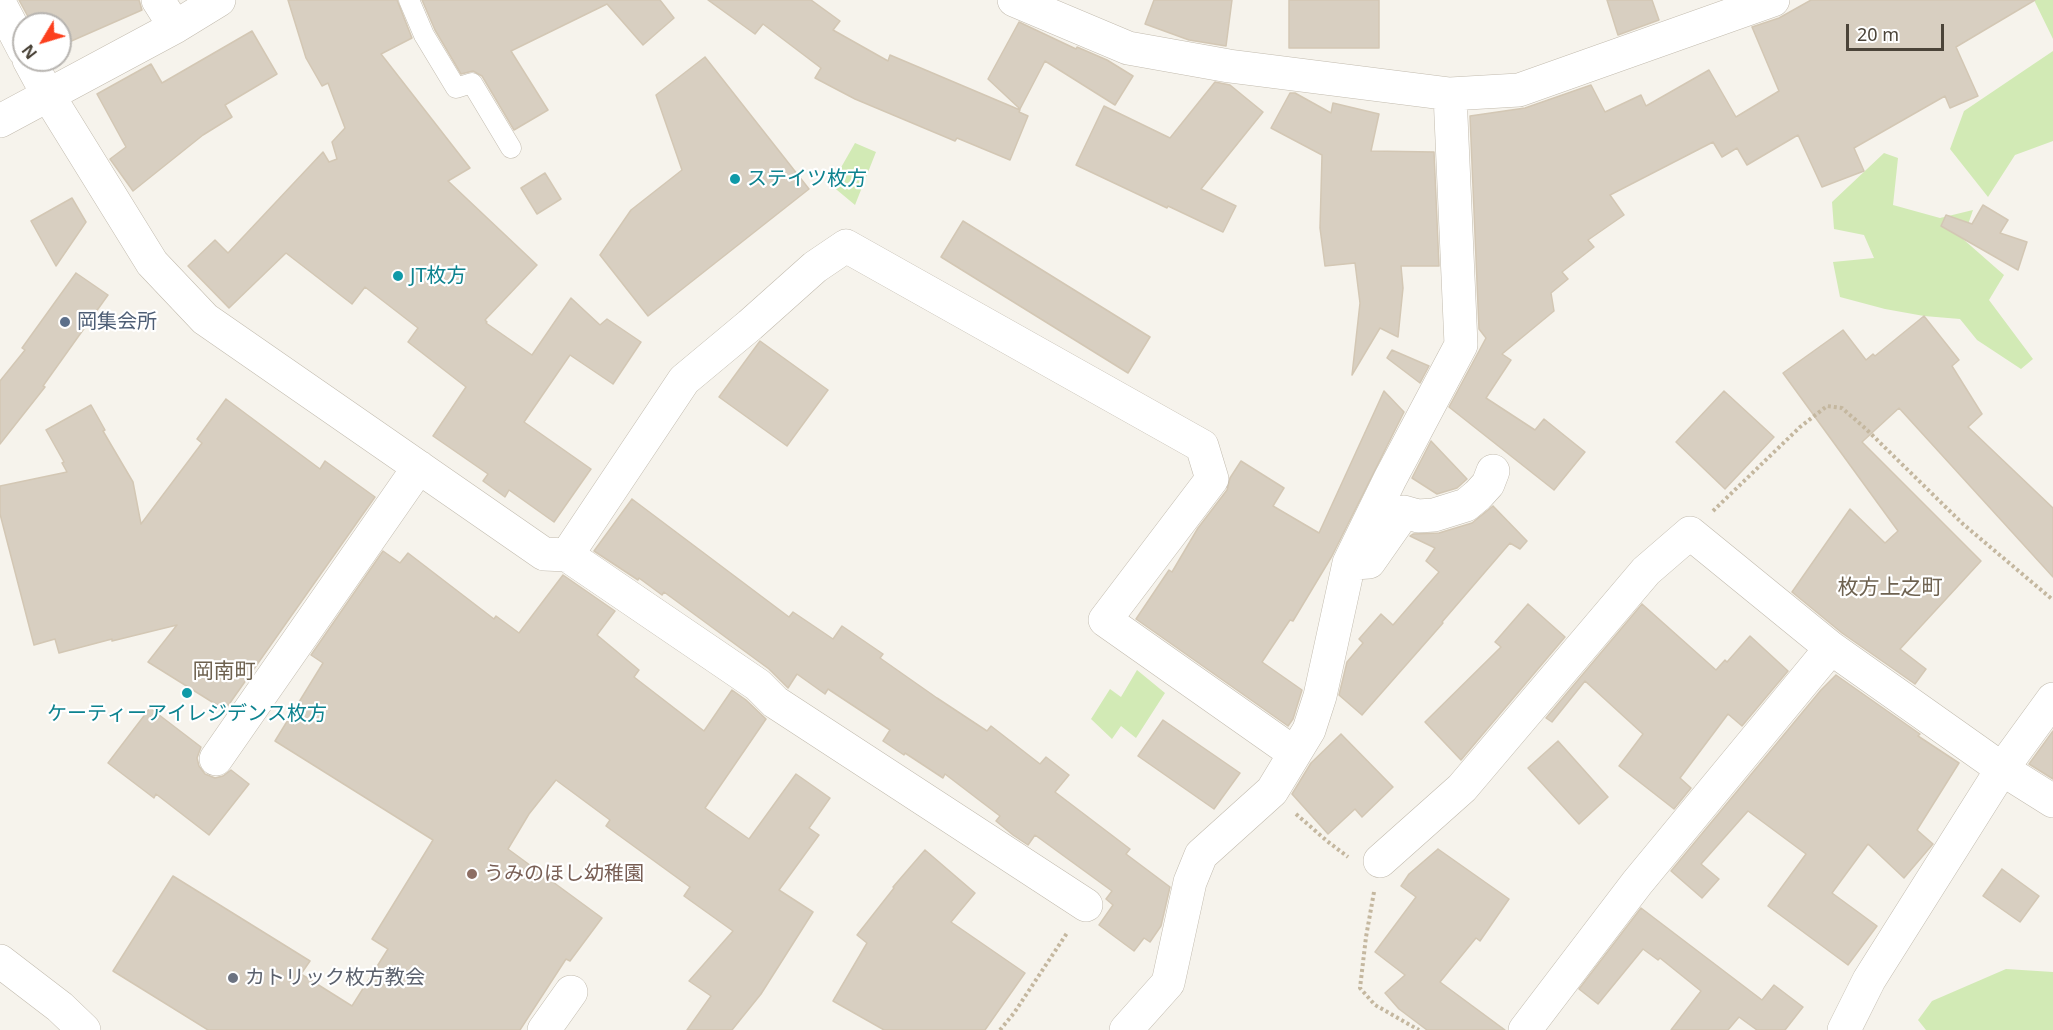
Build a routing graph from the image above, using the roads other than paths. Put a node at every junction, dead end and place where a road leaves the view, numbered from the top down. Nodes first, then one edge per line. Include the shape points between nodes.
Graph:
1 (219, 0) edge
2 (409, 0) edge
3 (1014, 0) edge
4 (1773, 0) edge
5 (0, 4) edge
6 (166, 13) edge
7 (12, 27) edge
8 (36, 72) edge
9 (1450, 94) junction
10 (48, 95) junction
11 (0, 121) edge
12 (512, 148) dead end
13 (419, 467) junction
14 (1493, 471) dead end
15 (567, 555) junction
16 (1349, 563) junction
17 (1831, 648) junction
18 (2053, 699) edge
19 (1294, 753) junction
20 (216, 759) dead end
21 (2002, 769) junction
22 (2053, 801) edge
23 (1380, 861) road end
24 (1086, 904) road end
25 (0, 961) edge
26 (571, 992) dead end
27 (60, 1007) junction
28 (84, 1030) edge
29 (107, 1030) edge
30 (544, 1030) edge
31 (1126, 1030) edge
32 (1525, 1030) edge
33 (1844, 1030) edge

1 - 6 street
2 - 12 lane via 424,35 456,88 472,83
3 - 9 street via 1128,48 1229,66
4 - 9 street via 1519,90
5 - 7 street
6 - 10 street
8 - 10 street
9 - 16 street via 1461,345
10 - 11 street
10 - 13 street via 152,263 205,319
13 - 15 street via 544,554
13 - 20 street
14 - 16 street via 1488,484 1466,505 1434,515 1404,512 1369,562
15 - 19 street via 684,380 815,267 846,246 1202,446 1212,479 1105,620
15 - 24 street via 758,685 775,702
16 - 19 street via 1320,696 1309,730
17 - 21 street
17 - 23 street via 1690,533 1646,571 1462,788
17 - 32 street via 1637,884
18 - 21 street
19 - 31 street via 1272,791 1201,855 1190,882 1168,983
21 - 22 street
21 - 33 street via 1869,980
25 - 27 street
26 - 30 street
27 - 28 street
27 - 29 street

